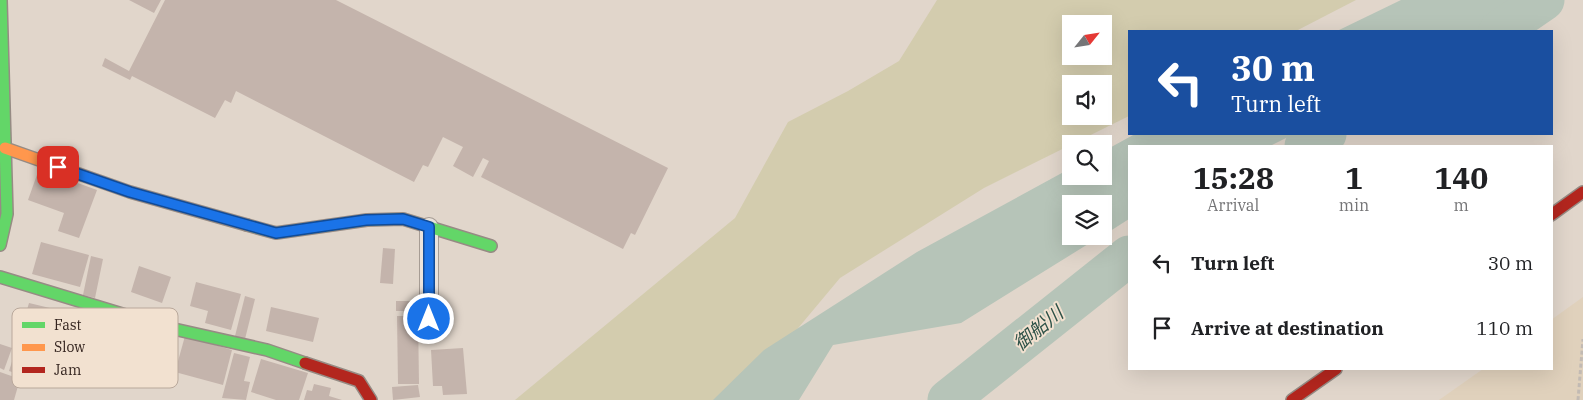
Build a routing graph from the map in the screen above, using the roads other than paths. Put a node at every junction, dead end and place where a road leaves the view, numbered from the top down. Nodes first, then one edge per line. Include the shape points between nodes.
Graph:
1 (1, 0) edge
2 (1, 59) edge
3 (4, 148) junction
4 (1583, 192) edge
5 (1553, 214) edge
6 (429, 227) junction
7 (0, 245) edge
8 (491, 246) dead end
9 (0, 277) edge
10 (102, 308) edge
11 (429, 319) dead end
12 (178, 330) edge
13 (1335, 370) edge
14 (371, 400) edge
15 (1292, 400) edge

1 - 2 street
2 - 3 street
3 - 6 street via 130,192 276,233 376,220 403,219
3 - 7 street via 7,214
4 - 5 street
6 - 8 street
6 - 11 street
9 - 10 street
12 - 14 street via 267,350 359,381
13 - 15 street

